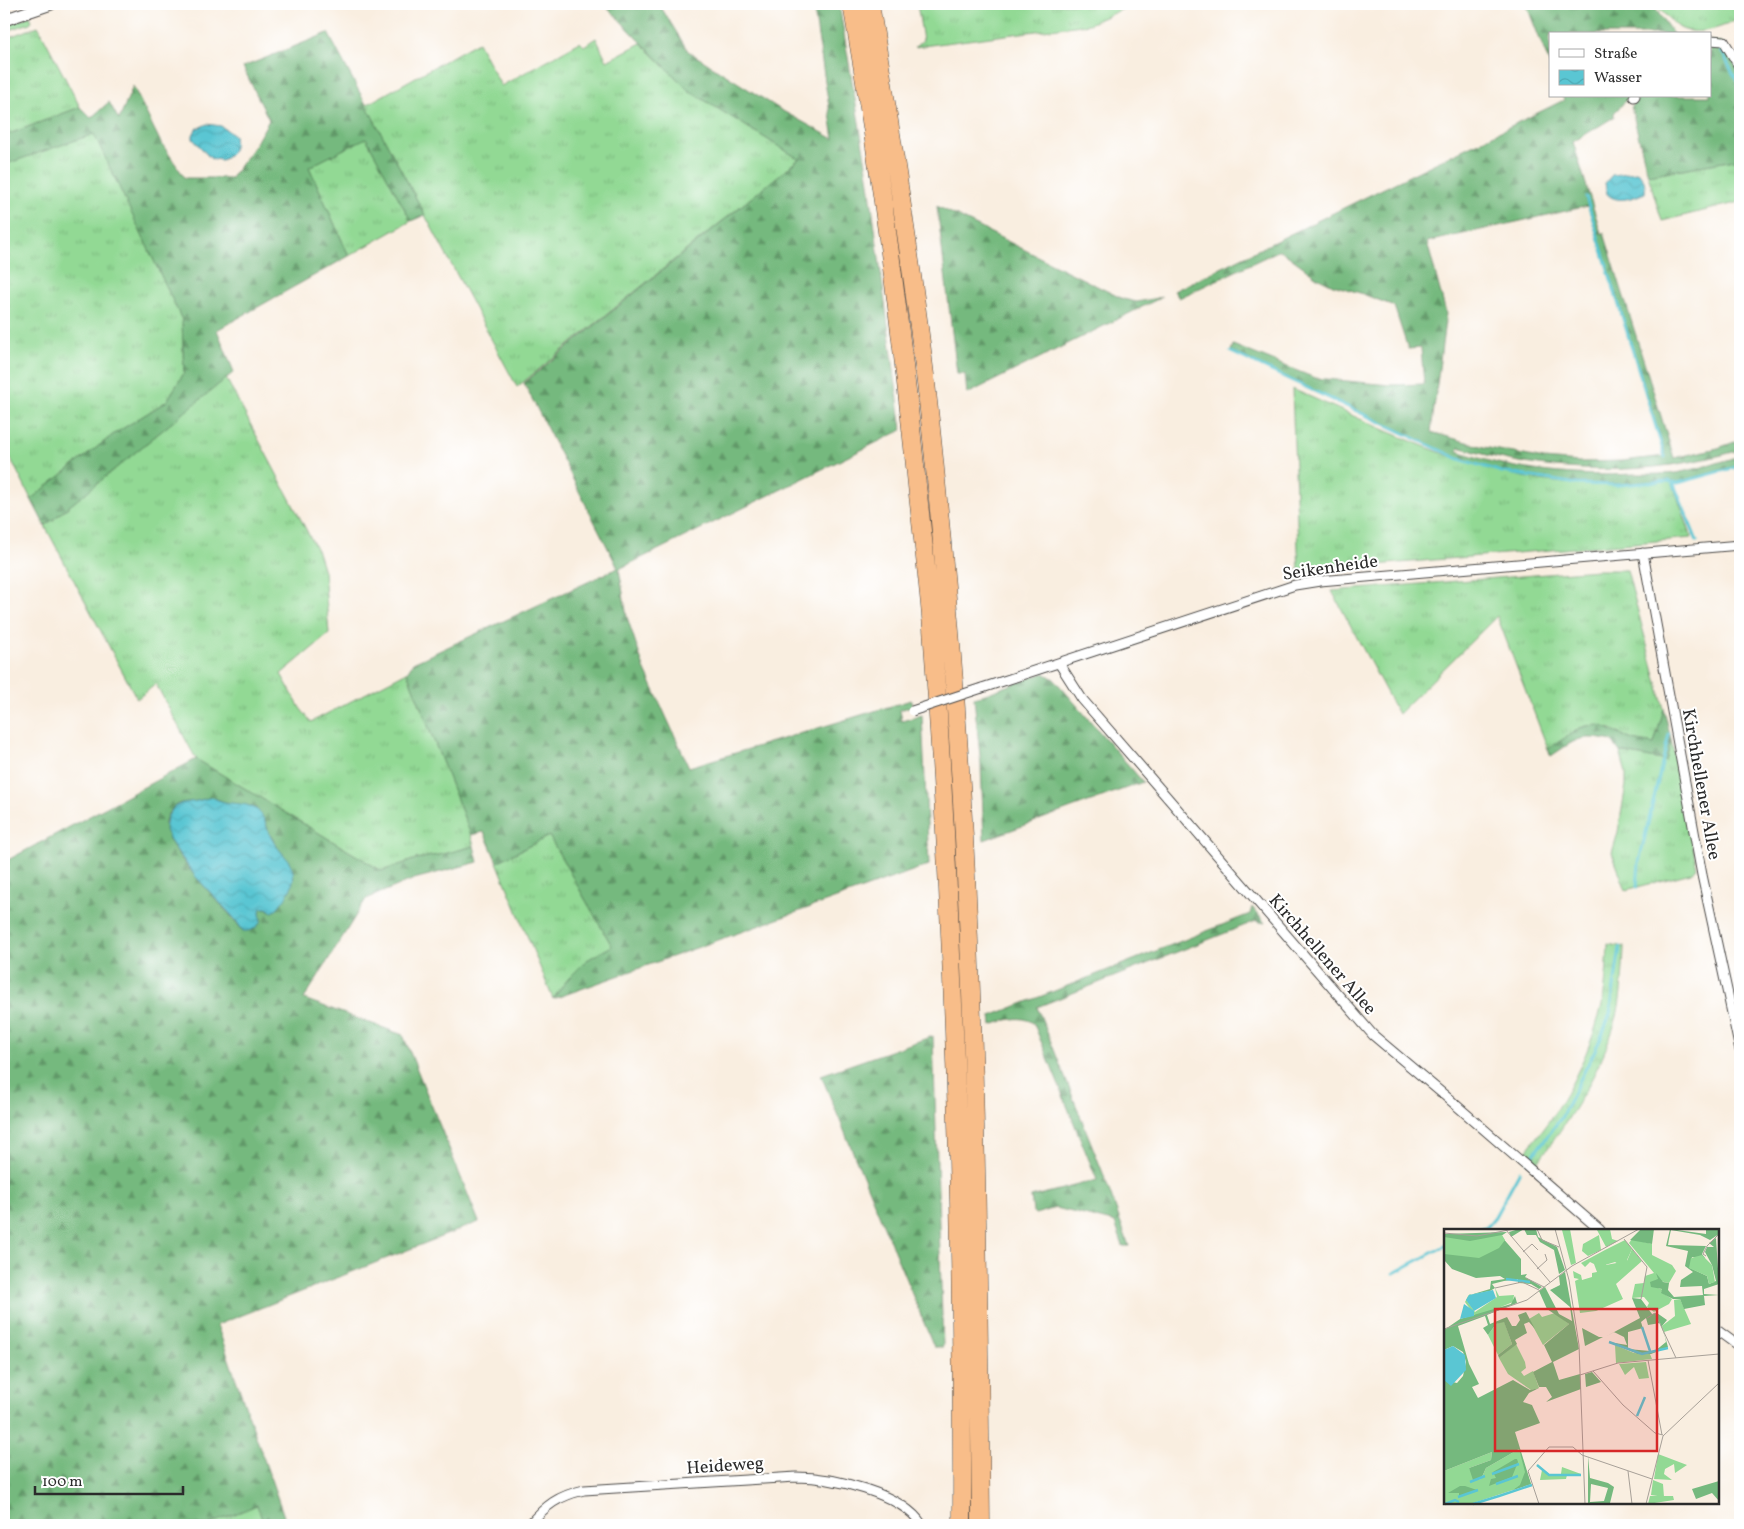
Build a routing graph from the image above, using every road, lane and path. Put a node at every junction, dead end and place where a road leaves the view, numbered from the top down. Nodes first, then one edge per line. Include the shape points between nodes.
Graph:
1 (51, 4) edge
2 (852, 4) edge
3 (870, 4) edge
4 (4, 20) edge
5 (1712, 40) edge
6 (1740, 68) edge
7 (1740, 545) edge
8 (1643, 553) junction
9 (1059, 663) junction
10 (912, 711) dead end
11 (1740, 1050) edge
12 (1599, 1229) edge
13 (1719, 1332) edge
14 (1740, 1347) edge
15 (529, 1525) edge
16 (922, 1525) edge
17 (962, 1525) edge
18 (981, 1525) edge

1 - 4 street
2 - 17 highway via 890,248 932,625 947,863 959,1175
3 - 18 highway via 926,383 949,622 965,862 978,1174
5 - 6 street via 1724,41
7 - 8 street, Seikenheide
8 - 9 street, Seikenheide via 1295,585
8 - 11 street, Kirchhellener Allee via 1698,856
9 - 10 street, Seikenheide, bridge
9 - 12 street, Kirchhellener Allee via 1082,699 1373,1035
13 - 14 street
15 - 16 street, Heideweg via 557,1499 584,1490 796,1476 818,1477 864,1489 902,1506

